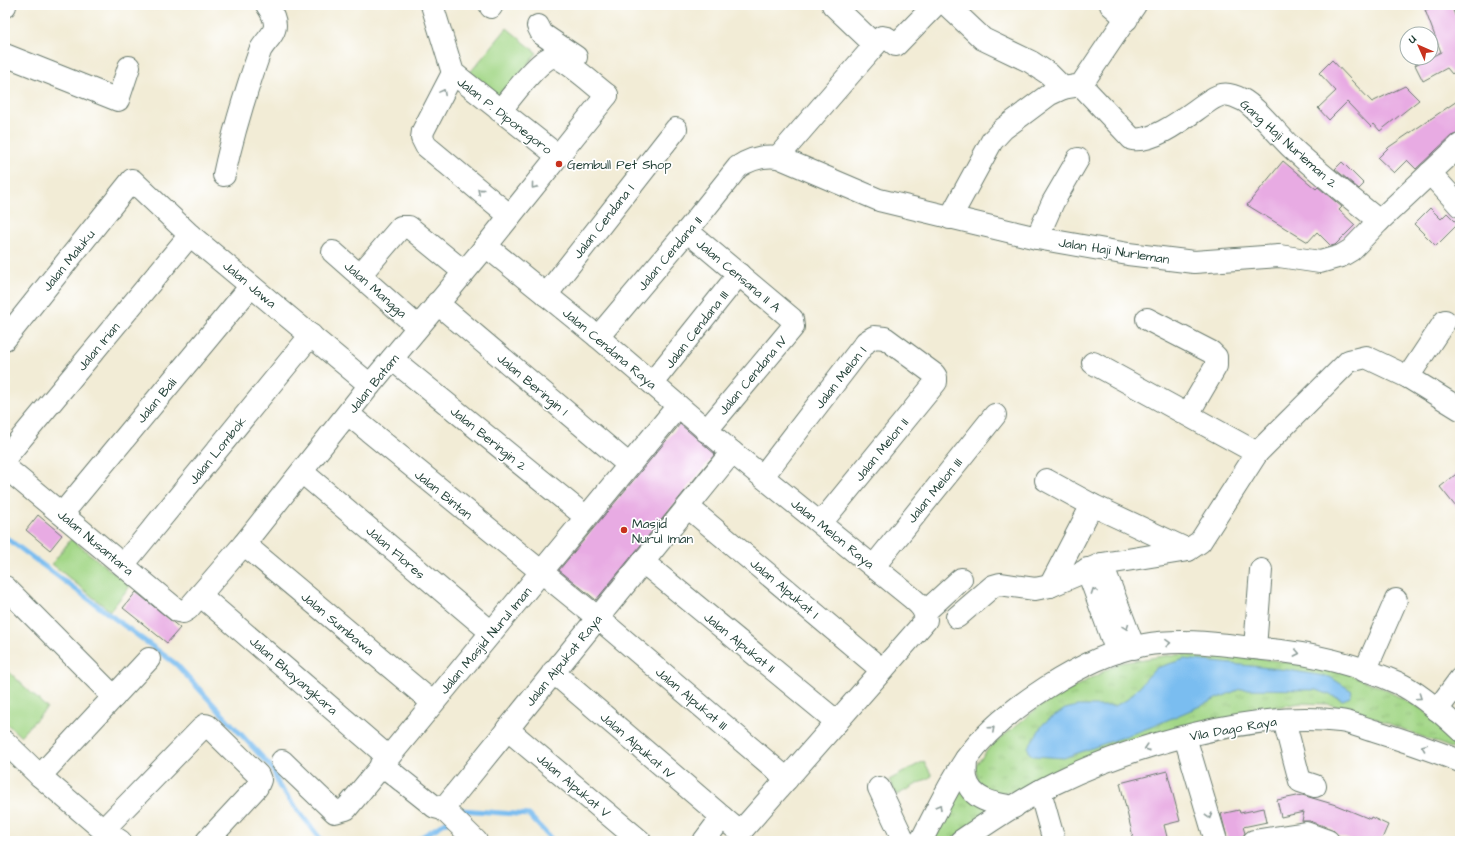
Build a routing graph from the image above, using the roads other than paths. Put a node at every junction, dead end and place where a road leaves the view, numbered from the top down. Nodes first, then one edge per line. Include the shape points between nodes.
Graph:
1 (267, 5) edge
2 (432, 5) edge
3 (832, 5) edge
4 (935, 5) edge
5 (947, 5) edge
6 (1124, 10) edge
7 (538, 26) dead end
8 (875, 45) junction
9 (5, 55) edge
10 (129, 67) dead end
11 (453, 73) junction
12 (1072, 86) junction
13 (607, 95) junction
14 (500, 111) junction
15 (676, 129) dead end
16 (1460, 145) edge
17 (558, 156) junction
18 (778, 157) junction
19 (1078, 159) dead end
20 (738, 167) joint
21 (1430, 173) junction
22 (224, 175) dead end
23 (132, 180) joint
24 (1460, 206) edge
25 (510, 216) junction
26 (950, 218) junction
27 (1379, 221) junction
28 (687, 231) junction
29 (190, 235) junction
30 (1037, 238) junction
31 (486, 246) junction
32 (334, 252) dead end
33 (464, 272) junction
34 (740, 274) junction
35 (360, 275) junction
36 (251, 286) junction
37 (546, 295) junction
38 (437, 303) junction
39 (792, 319) joint
40 (1148, 319) dead end
41 (1445, 321) dead end
42 (418, 327) junction
43 (311, 335) junction
44 (598, 337) junction
45 (5, 339) edge
46 (392, 359) junction
47 (1093, 363) dead end
48 (934, 374) joint
49 (1408, 377) junction
50 (652, 383) junction
51 (370, 385) junction
52 (678, 406) junction
53 (1460, 409) edge
54 (348, 414) junction
55 (995, 414) dead end
56 (1188, 414) junction
57 (706, 431) junction
58 (732, 452) junction
59 (1257, 453) junction
60 (5, 458) edge
61 (629, 465) junction
62 (5, 467) edge
63 (302, 472) junction
64 (763, 476) junction
65 (1046, 480) dead end
66 (1092, 505) junction
67 (688, 506) junction
68 (62, 514) junction
69 (586, 517) junction
70 (821, 523) junction
71 (244, 544) junction
72 (1188, 550) junction
73 (643, 562) junction
74 (123, 565) junction
75 (874, 566) junction
76 (1094, 567) junction
77 (1261, 570) dead end
78 (541, 573) junction
79 (961, 579) dead end
80 (1050, 586) junction
81 (5, 587) edge
82 (1396, 600) dead end
83 (194, 602) junction
84 (926, 616) junction
85 (956, 617) dead end
86 (598, 618) junction
87 (491, 632) junction
88 (1255, 648) junction
89 (1126, 650) junction
90 (149, 659) dead end
91 (882, 670) junction
92 (1365, 671) junction
93 (553, 672) junction
94 (1460, 679) edge
95 (114, 697) junction
96 (432, 702) junction
97 (1437, 710) junction
98 (1284, 720) junction
99 (836, 722) junction
100 (507, 729) junction
101 (1460, 730) edge
102 (1178, 738) junction
103 (5, 742) edge
104 (966, 759) junction
105 (384, 760) junction
106 (282, 761) dead end
107 (1460, 761) edge
108 (40, 776) junction
109 (787, 779) junction
110 (1192, 785) junction
111 (1315, 786) dead end
112 (879, 788) dead end
113 (1040, 791) junction
114 (1014, 807) junction
115 (443, 809) junction
116 (722, 817) junction
117 (112, 835) edge
118 (1302, 837) edge
119 (970, 838) edge
120 (475, 840) edge
121 (207, 841) edge
122 (640, 841) edge
123 (704, 841) edge
124 (904, 841) edge
125 (921, 841) edge
126 (1054, 841) edge
127 (1201, 841) edge
128 (1216, 841) edge
129 (1254, 841) edge
130 (1328, 841) edge

1 - 22 street via 275,26 261,49 232,139
2 - 11 street, Jalan P. Diponegoro
3 - 8 street
4 - 8 street via 896,45 884,36
5 - 12 street, Gang Haji Nurleman 2 via 983,39 1031,62
6 - 12 street
7 - 13 street via 542,34 604,78 608,86
8 - 18 street
9 - 10 street via 118,100
11 - 14 street, Jalan P. Diponegoro
25 -> 11 street, Jalan P. Diponegoro via 426,146 422,138 423,131
12 - 26 street via 1050,94 1020,115 992,141
12 - 27 street, Gang Haji Nurleman 2 via 1132,139 1141,141 1166,129 1219,94 1232,95 1245,101 1293,149
13 - 14 street via 554,56 540,64
13 - 17 street, Jalan Batam
14 - 17 street, Jalan P. Diponegoro
15 - 37 street, Jalan Cendana I
16 - 21 street, Jalan Haji Nurleman
17 -> 25 street, Jalan Batam
18 - 20 street, Jalan Haji Nurleman via 769,156 746,161
18 - 26 street, Jalan Haji Nurleman via 879,200
19 - 30 street via 1053,202
20 - 28 street, Jalan Cendana II
21 - 24 street
21 - 27 street, Jalan Haji Nurleman
23 - 29 street, Jalan Jawa
23 - 45 street, Jalan Maluku
25 - 31 street, Jalan Batam
26 - 30 street, Jalan Haji Nurleman
27 - 30 street, Jalan Haji Nurleman via 1351,250 1320,262 1279,256 1194,262 1128,254
28 - 34 street, Jalan Censana II A
28 - 44 street, Jalan Cendana II
29 - 36 street, Jalan Jawa
29 - 60 street, Jalan Irian
31 - 33 street, Jalan Batam
31 - 37 street, Jalan Cendana Raya
32 - 35 street, Jalan Mangga
33 - 35 street via 405,226 401,227
33 - 38 street, Jalan Batam
34 - 39 street, Jalan Censana II A
34 - 50 street, Jalan Cendana III
35 - 42 street, Jalan Mangga
36 - 43 street, Jalan Jawa
36 - 68 street, Jalan Bali
37 - 44 street, Jalan Cendana Raya
38 - 42 street, Jalan Batam
38 - 61 street, Jalan Beringin 1
39 - 57 street, Jalan Cendana IV via 793,327
40 - 56 street via 1216,357 1216,366
41 - 49 street
42 - 46 street, Jalan Batam
43 - 51 street, Jalan Jawa
43 - 74 street, Jalan Lombok
44 - 50 street, Jalan Cendana Raya
46 - 51 street, Jalan Batam
46 - 69 street, Jalan Beringin 2
47 - 56 street
48 - 64 street, Jalan Melon I via 885,338 874,337 866,342
48 - 70 street, Jalan Melon II via 936,382
49 - 53 street
49 - 59 street via 1366,357 1349,361
50 - 52 street, Jalan Cendana Raya
51 - 54 street, Jalan Batam
52 - 57 street, Jalan Cendana Raya
52 - 61 street, Jalan Masjid Nurul Iman
54 - 63 street, Jalan Batam
54 - 78 street, Jalan Bintan
55 - 75 street, Jalan Melon III
56 - 59 street
57 - 58 street, Jalan Cendana Raya
58 - 64 street, Jalan Melon Raya
58 - 67 street, Jalan Alpukat Raya
59 - 72 street via 1200,542
61 - 69 street, Jalan Masjid Nurul Iman
62 - 68 street, Jalan Nusantara
63 - 71 street, Jalan Batam
63 - 87 street, Jalan Flores
64 - 70 street, Jalan Melon Raya
65 - 66 street
66 - 72 street
66 - 80 street
67 - 73 street, Jalan Alpukat Raya
67 - 91 street, Jalan Alpukat I
68 - 74 street, Jalan Nusantara
69 - 78 street, Jalan Masjid Nurul Iman
70 - 75 street, Jalan Melon Raya
71 - 83 street, Jalan Batam
71 - 96 street, Jalan Sumbawa
72 - 76 street
73 - 86 street, Jalan Alpukat Raya
73 - 99 street, Jalan Alpukat II
74 - 83 street, Jalan Nusantara via 178,611 183,612
75 - 84 street, Jalan Melon Raya via 923,608
76 - 80 street
76 - 89 street
77 - 88 street
78 - 86 street, Jalan Bintan
78 - 87 street, Jalan Masjid Nurul Iman
79 - 84 street
80 - 85 street via 1035,589 1000,584 993,586
81 - 95 street
82 - 92 street
83 - 105 street, Jalan Bhayangkara
84 - 91 street
86 - 93 street, Jalan Alpukat Raya
86 - 109 street, Jalan Alpukat III
87 - 96 street, Jalan Masjid Nurul Iman
89 -> 88 street via 1167,643
88 -> 92 street via 1338,661
104 -> 89 street via 988,733 1043,690 1088,664
90 - 95 street
91 - 99 street
92 -> 97 street via 1399,684
93 - 100 street, Jalan Alpukat Raya
93 - 116 street, Jalan Alpukat IV
94 - 97 street
95 - 108 street
96 - 105 street, Jalan Masjid Nurul Iman
97 - 101 street
98 - 102 street, Vila Dago Raya via 1234,726
107 -> 98 street, Vila Dago Raya via 1342,721 1312,718
98 - 111 street via 1300,781
99 - 109 street
100 - 115 street, Jalan Alpukat Raya
100 - 122 street, Jalan Alpukat V
102 - 110 street
102 -> 113 street, Vila Dago Raya via 1087,769
103 - 108 street
104 - 114 street via 966,778 972,790 981,799
125 -> 104 street
105 - 106 street, Jalan Masjid Nurul Iman via 346,809 335,812
105 - 115 street via 436,807
108 - 117 street
109 - 116 street, Jalan Alpukat IV via 743,829 735,828
110 - 127 street
110 -> 128 street
112 - 124 street
113 - 114 street, Vila Dago Raya
113 - 126 street
114 - 119 street, Vila Dago Raya
115 - 120 street
116 - 123 street
117 - 121 street via 205,725 258,775 260,780 257,787
118 - 129 street
118 - 130 street

